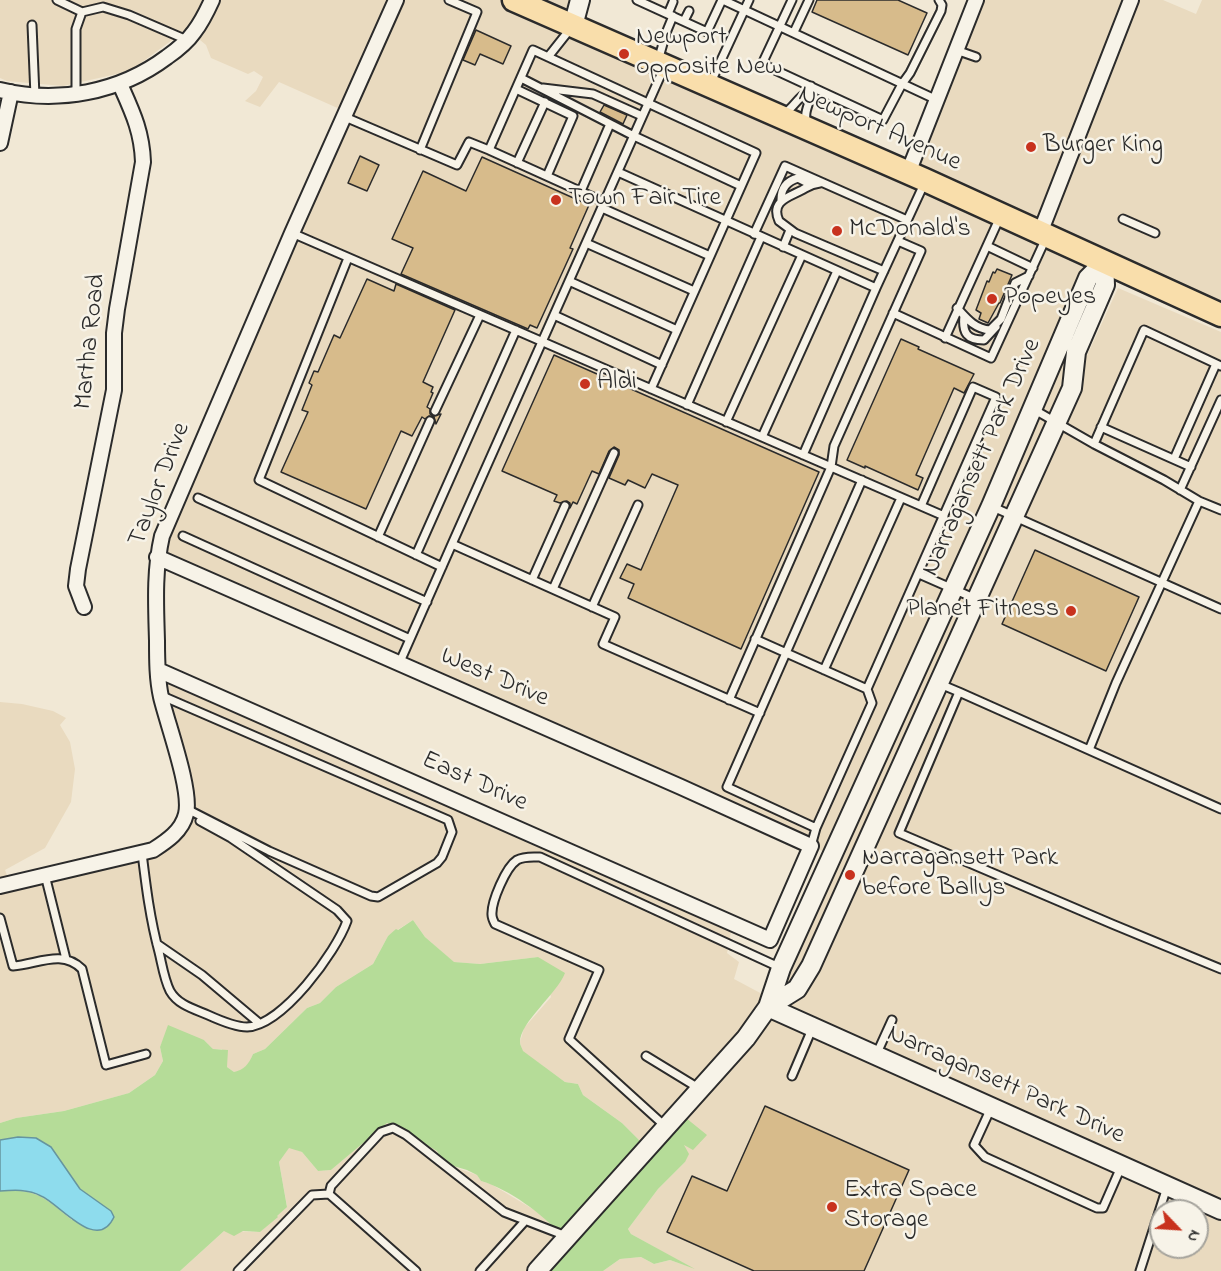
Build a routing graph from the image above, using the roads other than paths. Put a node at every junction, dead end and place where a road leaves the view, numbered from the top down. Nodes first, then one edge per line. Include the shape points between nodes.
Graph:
1 (57, 0) edge
2 (212, 0) edge
3 (396, 0) edge
4 (449, 0) edge
5 (514, 0) edge
6 (580, 0) edge
7 (637, 0) edge
8 (723, 0) edge
9 (748, 0) edge
10 (792, 0) edge
11 (808, 0) edge
12 (939, 0) edge
13 (976, 0) edge
14 (1131, 0) edge
15 (673, 2) dead end
16 (655, 4) edge
17 (689, 10) dead end
18 (744, 10) junction
19 (82, 12) junction
20 (670, 15) junction
21 (684, 21) junction
22 (32, 25) dead end
23 (780, 26) junction
24 (573, 27) junction
25 (794, 32) junction
26 (187, 40) junction
27 (956, 50) junction
28 (548, 57) junction
29 (976, 57) dead end
30 (661, 65) junction
31 (521, 78) junction
32 (120, 84) junction
33 (902, 84) junction
34 (709, 86) junction
35 (538, 87) junction
36 (516, 89) junction
37 (810, 89) junction
38 (6, 91) edge
39 (76, 94) junction
40 (35, 96) junction
41 (937, 100) junction
42 (545, 102) junction
43 (648, 103) junction
44 (345, 117) junction
45 (642, 117) junction
46 (780, 117) junction
47 (610, 124) junction
48 (807, 129) junction
49 (634, 136) junction
50 (0, 143) edge
51 (420, 150) junction
52 (489, 150) junction
53 (517, 163) junction
54 (618, 172) junction
55 (547, 176) junction
56 (917, 177) junction
57 (822, 183) junction
58 (810, 184) junction
59 (741, 186) junction
60 (581, 191) junction
61 (781, 200) junction
62 (603, 205) junction
63 (1001, 215) junction
64 (1123, 219) dead end
65 (907, 220) junction
66 (725, 221) junction
67 (790, 230) junction
68 (292, 233) junction
69 (1155, 233) dead end
70 (754, 234) junction
71 (1044, 234) junction
72 (761, 237) junction
73 (898, 240) junction
74 (586, 243) junction
75 (987, 246) junction
76 (783, 247) junction
77 (802, 255) junction
78 (710, 256) junction
79 (348, 258) junction
80 (1104, 262) junction
81 (1033, 268) junction
82 (837, 271) junction
83 (884, 271) junction
84 (1029, 276) junction
85 (569, 281) junction
86 (876, 288) junction
87 (694, 291) junction
88 (957, 308) junction
89 (480, 315) junction
90 (554, 315) junction
91 (1221, 315) edge
92 (892, 316) junction
93 (964, 316) junction
94 (1001, 320) junction
95 (516, 330) junction
96 (677, 330) junction
97 (945, 338) junction
98 (542, 342) junction
99 (662, 364) junction
100 (1218, 365) edge
101 (651, 389) junction
102 (1221, 400) edge
103 (687, 405) junction
104 (1033, 409) junction
105 (435, 411) dead end
106 (430, 421) dead end
107 (726, 422) junction
108 (1057, 422) junction
109 (1101, 427) junction
110 (762, 437) junction
111 (1094, 444) junction
112 (614, 453) dead end
113 (803, 455) junction
114 (1174, 459) junction
115 (831, 467) junction
116 (1191, 467) junction
117 (862, 480) junction
118 (1180, 490) junction
119 (198, 498) dead end
120 (901, 498) junction
121 (1199, 501) junction
122 (638, 504) dead end
123 (565, 506) dead end
124 (921, 506) junction
125 (991, 506) junction
126 (1221, 510) edge
127 (944, 516) junction
128 (1014, 516) junction
129 (183, 536) dead end
130 (378, 537) junction
131 (452, 544) junction
132 (416, 555) junction
133 (157, 557) junction
134 (442, 567) junction
135 (918, 574) junction
136 (532, 580) junction
137 (1160, 582) junction
138 (553, 589) junction
139 (953, 589) junction
140 (976, 599) junction
141 (427, 602) junction
142 (84, 607) dead end
143 (592, 607) junction
144 (1221, 609) edge
145 (410, 639) junction
146 (756, 639) junction
147 (786, 653) junction
148 (399, 664) junction
149 (158, 670) junction
150 (824, 670) junction
151 (938, 683) junction
152 (867, 689) junction
153 (959, 692) junction
154 (160, 695) junction
155 (729, 700) junction
156 (760, 713) junction
157 (1089, 750) junction
158 (1221, 809) edge
159 (187, 811) junction
160 (816, 828) junction
161 (811, 846) junction
162 (142, 853) junction
163 (45, 875) junction
164 (0, 886) edge
165 (0, 918) edge
166 (157, 944) junction
167 (66, 959) junction
168 (781, 968) junction
169 (1221, 969) edge
170 (768, 1007) junction
171 (892, 1020) dead end
172 (259, 1023) junction
173 (813, 1027) junction
174 (146, 1054) dead end
175 (876, 1055) junction
176 (646, 1056) dead end
177 (792, 1076) dead end
178 (699, 1089) junction
179 (991, 1108) junction
180 (666, 1127) junction
181 (1122, 1167) junction
182 (1167, 1187) junction
183 (329, 1194) junction
184 (1221, 1210) edge
185 (525, 1221) junction
186 (568, 1236) junction
187 (238, 1271) edge
188 (416, 1271) edge
189 (480, 1271) edge
190 (537, 1271) edge
191 (1140, 1271) edge

1 - 19 lane
2 - 26 street
3 - 44 street, Taylor Drive
4 - 51 lane via 477,12
5 - 24 main road, Newport Avenue
6 - 24 street
7 - 16 lane
8 - 18 lane
8 - 21 lane via 707,32
9 - 18 lane
10 - 23 lane
11 - 25 lane
12 - 33 lane via 940,11
13 - 27 street
14 - 71 street
15 - 20 lane
16 - 20 lane
17 - 21 lane
18 - 23 lane
18 - 34 lane
19 - 26 lane via 103,7
19 - 39 lane via 76,29
20 - 21 lane
20 - 30 lane
22 - 40 lane
23 - 25 lane
23 - 37 lane via 762,64
24 - 28 lane
24 - 30 main road, Newport Avenue
25 - 33 lane
26 - 32 street via 159,63
27 - 29 lane
27 - 41 street
28 - 31 lane via 533,50
28 - 43 lane
30 - 34 main road, Newport Avenue
30 - 43 lane
31 - 35 lane
31 - 36 lane
32 - 39 street
32 - 142 street, Martha Road via 142,142 143,162 117,309 114,390 78,569 76,586
33 - 37 lane via 883,120
33 - 41 lane
34 - 46 main road, Newport Avenue
35 - 45 lane via 593,94
35 - 47 lane
36 - 42 lane
36 - 52 lane
37 - 46 lane
37 - 48 lane via 804,111
38 - 40 street
38 - 50 street
39 - 40 street
41 - 56 street
42 - 53 lane
42 - 55 lane via 573,116
43 - 45 lane
43 - 59 lane via 756,153
44 - 51 lane
44 - 68 street, Taylor Drive
45 - 49 lane
46 - 48 main road, Newport Avenue
47 - 49 lane
47 - 60 lane
48 - 56 main road, Newport Avenue
49 - 54 lane
49 - 59 lane
51 - 52 lane via 457,165 469,142
52 - 53 lane
53 - 55 lane
54 - 62 lane
54 - 66 lane
55 - 60 lane
56 - 63 main road, Newport Avenue
56 - 65 lane
57 - 58 lane
57 - 65 lane
57 - 70 lane via 784,166
58 - 61 lane
58 - 61 lane via 798,178 792,180 783,189
59 - 66 lane
60 - 62 lane
61 - 67 lane via 777,217
62 - 74 lane
62 - 78 lane
63 - 71 main road, Newport Avenue
63 - 75 lane
64 - 69 lane
65 - 73 lane
66 - 70 lane
66 - 78 lane
67 - 76 lane
67 - 83 lane
68 - 79 lane
68 - 133 street, Taylor Drive via 162,536
70 - 72 lane
71 - 80 main road, Newport Avenue
71 - 81 lane
72 - 76 lane
72 - 103 lane
73 - 83 lane
73 - 92 lane via 921,251
74 - 85 lane
74 - 87 lane
75 - 81 lane
75 - 88 lane
76 - 77 lane
77 - 82 lane
77 - 107 lane
78 - 87 lane
79 - 89 lane
79 - 130 lane via 259,480
80 - 91 main road, Newport Avenue
80 - 104 street, Narragansett Park Drive via 1088,278
80 - 108 street, Narragansett Park Drive via 1105,285 1076,352 1072,388
81 - 84 lane
82 - 86 lane
82 - 110 lane
83 - 86 lane
84 - 94 lane via 1015,283
84 - 97 lane via 991,358
85 - 90 lane
85 - 96 lane
86 - 113 lane
87 - 96 lane
88 - 93 lane
88 - 97 lane
89 - 95 lane
89 - 105 lane
90 - 98 lane
90 - 99 lane
92 - 97 lane
92 - 115 lane via 834,446
93 - 94 lane via 990,330
93 - 94 lane via 963,326 974,340 991,335
95 - 98 lane
95 - 132 lane
96 - 99 lane
98 - 101 lane
98 - 131 lane
99 - 101 lane
100 - 109 lane via 1144,330
100 - 114 lane
101 - 103 lane
102 - 116 lane
103 - 107 lane
104 - 108 lane
104 - 125 street, Narragansett Park Drive
106 - 130 lane
107 - 110 lane
108 - 111 lane
108 - 128 street, Narragansett Park Drive
109 - 111 lane
109 - 114 lane
110 - 113 lane
111 - 118 lane
112 - 138 lane
113 - 115 lane
114 - 116 lane
115 - 117 lane
115 - 146 lane
116 - 118 lane
117 - 120 lane
117 - 147 lane
118 - 121 lane
119 - 141 lane
120 - 124 lane
120 - 150 lane
121 - 126 lane
121 - 137 lane
122 - 143 lane
123 - 136 lane
124 - 127 lane
124 - 127 lane via 973,387 996,397
125 - 128 lane
125 - 139 street, Narragansett Park Drive
127 - 135 lane
128 - 137 lane
128 - 140 street, Narragansett Park Drive
129 - 145 lane
130 - 132 lane
131 - 134 lane
131 - 136 lane
132 - 134 lane
133 - 148 street, West Drive
133 - 149 street, Taylor Drive
134 - 141 lane
135 - 139 lane
135 - 152 lane
136 - 138 lane
137 - 144 lane
137 - 157 lane
138 - 143 lane
139 - 140 lane
139 - 168 street, Narragansett Park Drive
140 - 151 street, Narragansett Park Drive
141 - 145 lane
143 - 155 lane via 615,617 603,644
145 - 148 lane
146 - 147 lane
146 - 155 lane
147 - 150 lane
147 - 156 lane
148 - 161 street, West Drive
149 - 154 street, Taylor Drive
149 - 161 street, East Drive via 770,940
150 - 152 lane
151 - 153 lane
151 - 170 street, Narragansett Park Drive via 811,966 797,989
152 - 160 lane via 872,703
153 - 157 lane
153 - 169 lane via 899,832
154 - 159 street, Taylor Drive via 186,790
154 - 159 lane via 448,820 452,832 437,863 378,897
155 - 156 lane
156 - 160 lane via 727,787
157 - 158 lane
159 - 162 street via 180,829 153,850
159 - 172 lane via 337,910 347,921 343,933 300,994 280,1014
160 - 161 lane
162 - 163 street
162 - 166 lane
163 - 164 street
163 - 167 lane
165 - 167 lane via 13,966
166 - 172 lane via 202,975
166 - 172 lane via 171,991 180,1002 218,1020 248,1027
167 - 174 lane via 82,969 106,1065
168 - 170 street, Narragansett Park Drive
168 - 180 lane via 540,857 526,857 509,867 494,900 495,924 599,970 569,1039
170 - 173 street, Narragansett Park Drive
170 - 178 street, Narragansett Park Drive via 746,1038
171 - 175 lane
173 - 175 street, Narragansett Park Drive
173 - 177 lane
175 - 179 street, Narragansett Park Drive
176 - 178 lane
178 - 180 street, Narragansett Park Drive
179 - 181 street, Narragansett Park Drive
179 - 181 lane via 974,1145 978,1152 1097,1208 1103,1208
180 - 186 street, Narragansett Park Drive
181 - 182 street, Narragansett Park Drive
182 - 184 street, Narragansett Park Drive
182 - 191 lane
183 - 185 lane via 331,1186 381,1132 393,1128 504,1212
183 - 187 lane via 312,1195
183 - 188 lane
185 - 186 lane
185 - 189 lane
186 - 190 street, Narragansett Park Drive

